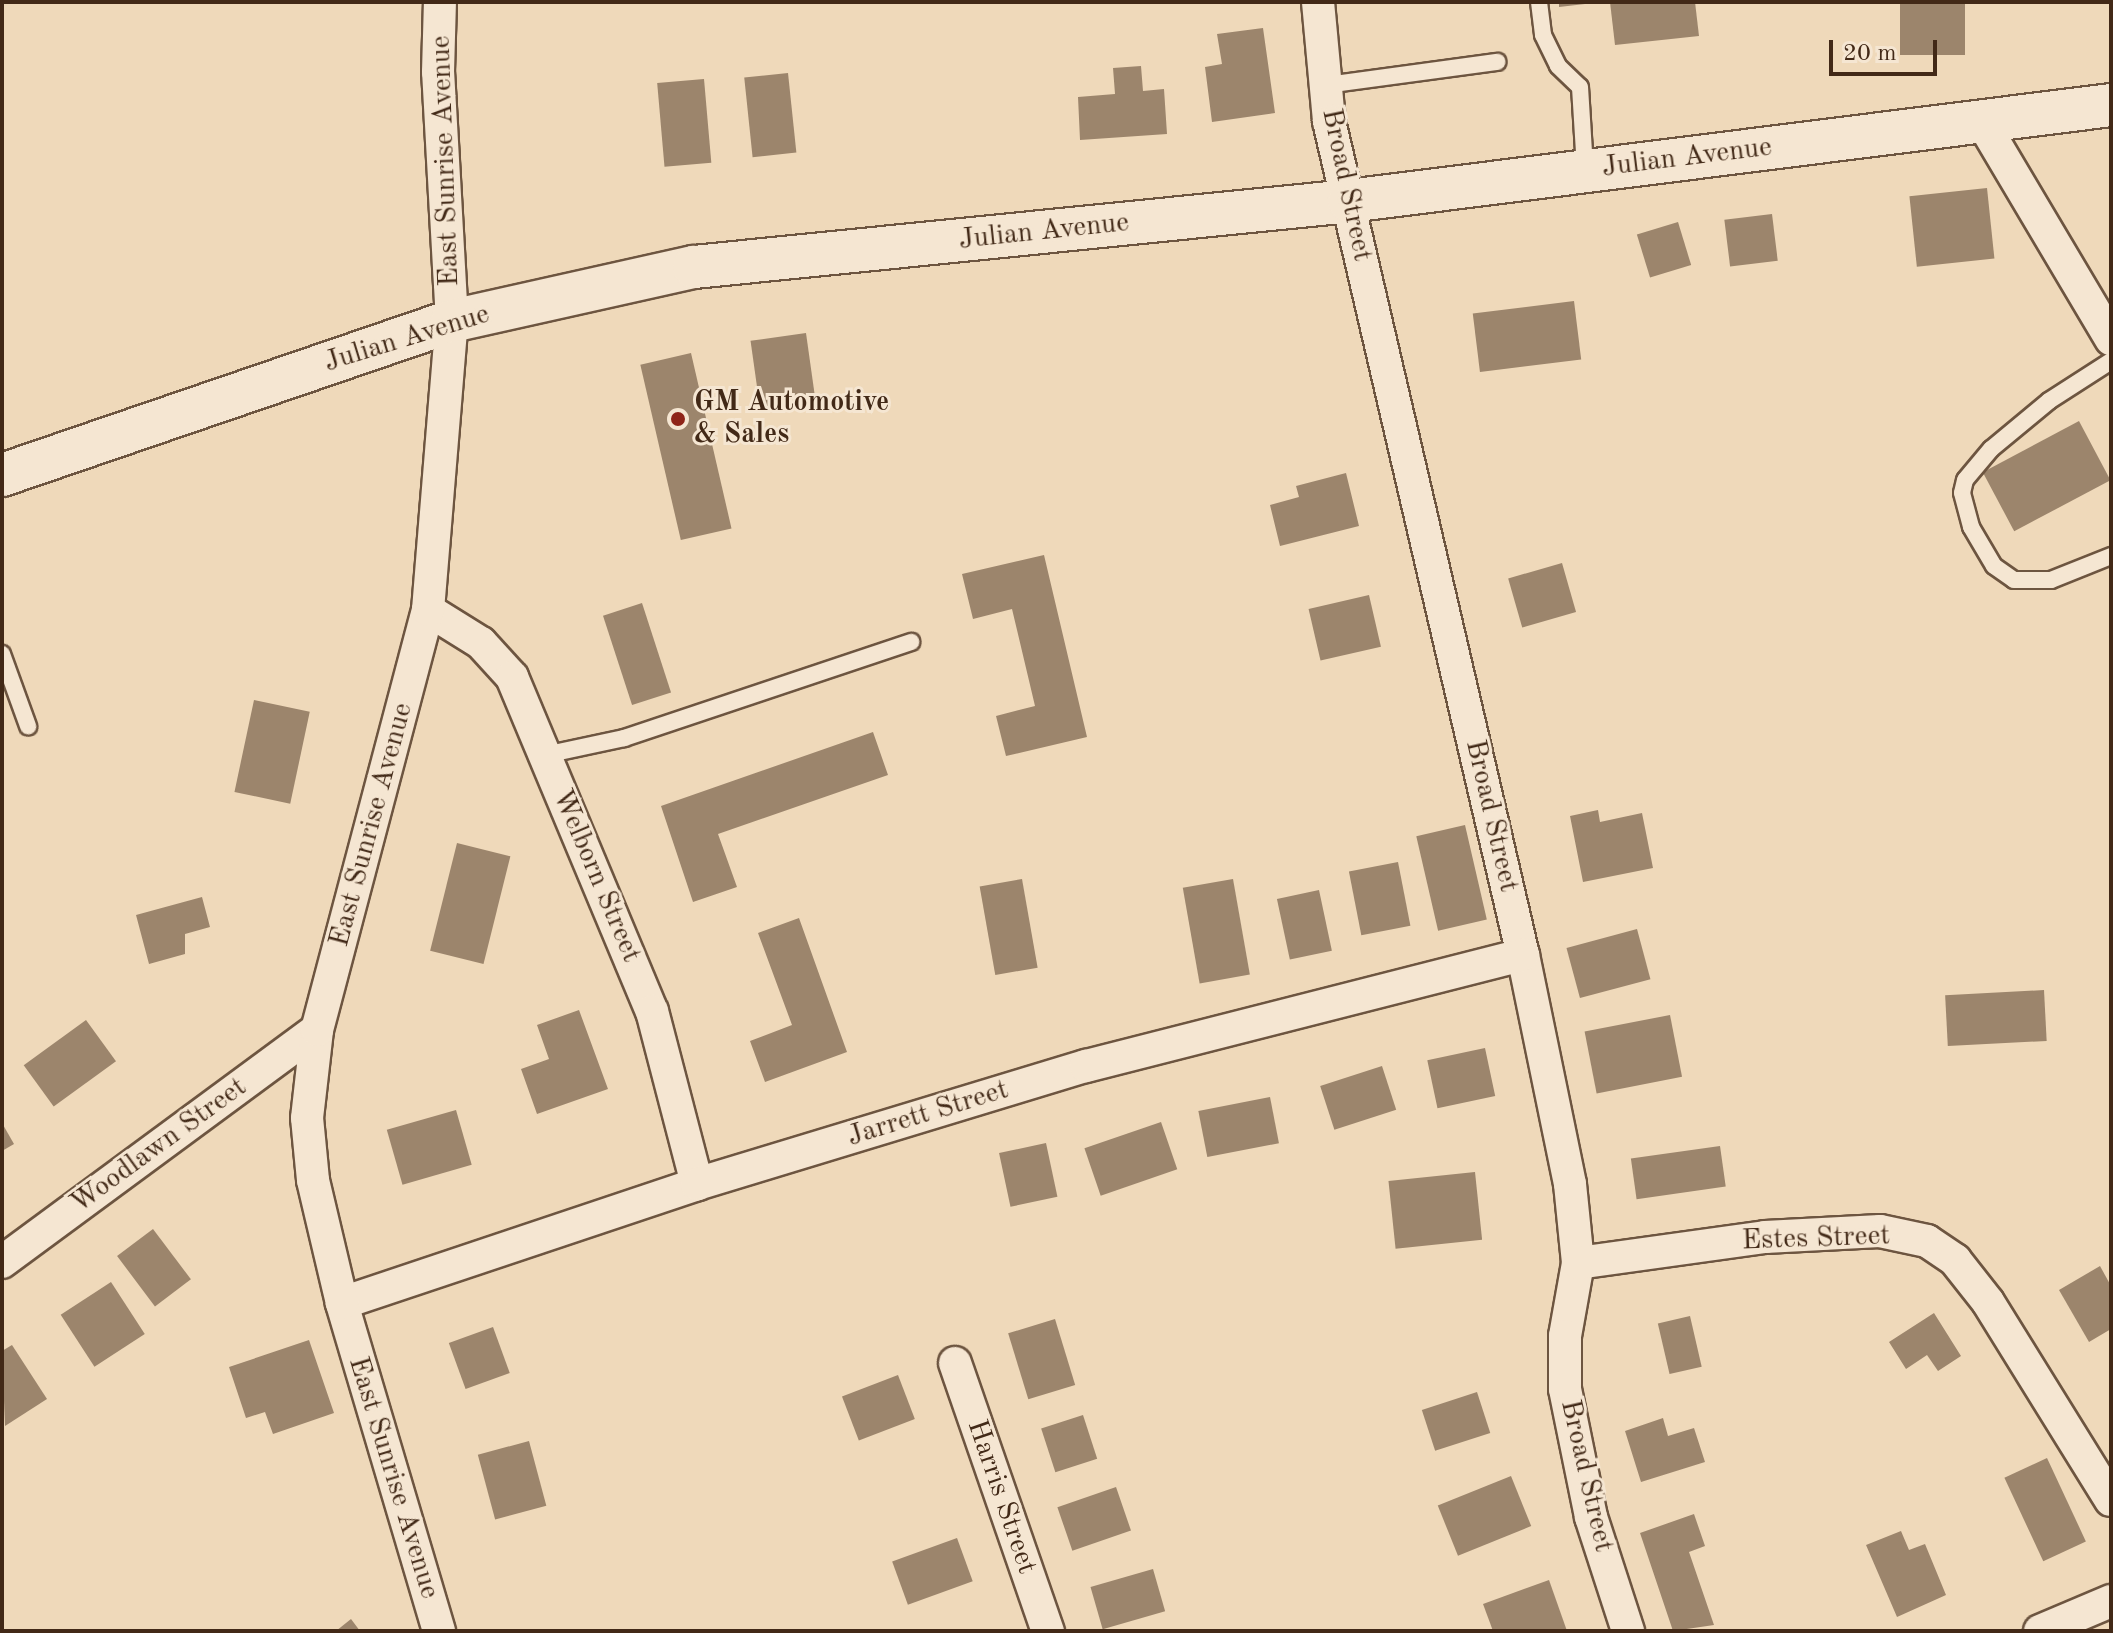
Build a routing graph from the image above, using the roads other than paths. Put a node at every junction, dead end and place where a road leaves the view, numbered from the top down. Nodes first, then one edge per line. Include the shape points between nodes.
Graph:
1 (440, 2) edge
2 (1318, 2) edge
3 (1539, 2) edge
4 (1497, 62) dead end
5 (1326, 85) junction
6 (2111, 105) edge
7 (1981, 120) junction
8 (1585, 171) junction
9 (1349, 201) junction
10 (452, 321) junction
11 (2111, 339) edge
12 (2111, 361) edge
13 (2, 475) edge
14 (2111, 556) edge
15 (428, 610) junction
16 (911, 642) dead end
17 (2, 654) edge
18 (28, 726) dead end
19 (545, 755) junction
20 (1523, 955) junction
21 (317, 1030) junction
22 (697, 1184) junction
23 (2, 1262) edge
24 (1578, 1263) junction
25 (342, 1303) junction
26 (955, 1363) dead end
27 (2111, 1500) edge
28 (2111, 1601) edge
29 (439, 1631) edge
30 (1048, 1631) edge
31 (1628, 1631) edge
32 (2040, 1631) edge

1 - 10 street, East Sunrise Avenue via 438,72
2 - 5 street, Broad Street
3 - 8 lane via 1543,35 1558,66 1580,87
4 - 5 lane
5 - 9 street, Broad Street
6 - 7 street, Julian Avenue
7 - 8 street, Julian Avenue
7 - 11 street
8 - 9 street, Julian Avenue
9 - 10 street, Julian Avenue via 694,267
9 - 20 street, Broad Street
10 - 13 street, Julian Avenue
10 - 15 street, East Sunrise Avenue
12 - 14 lane via 2001,441 1976,466 1962,493 1971,527 1986,553 2014,580 2051,580
15 - 19 street, Welborn Street via 481,643 512,677
15 - 21 street, East Sunrise Avenue
16 - 19 lane via 624,738
17 - 18 lane
19 - 22 street, Welborn Street via 652,1011
20 - 22 street, Jarrett Street via 1086,1066
20 - 24 street, Broad Street via 1570,1184
21 - 23 street, Woodlawn Street
21 - 25 street, East Sunrise Avenue via 307,1118 313,1180
22 - 25 street, Jarrett Street
24 - 27 street, Estes Street via 1765,1237 1880,1231 1927,1241 1955,1260 1988,1302
24 - 31 street, Broad Street via 1565,1336 1565,1389 1591,1517
25 - 29 street, East Sunrise Avenue
26 - 30 street, Harris Street
28 - 32 street

